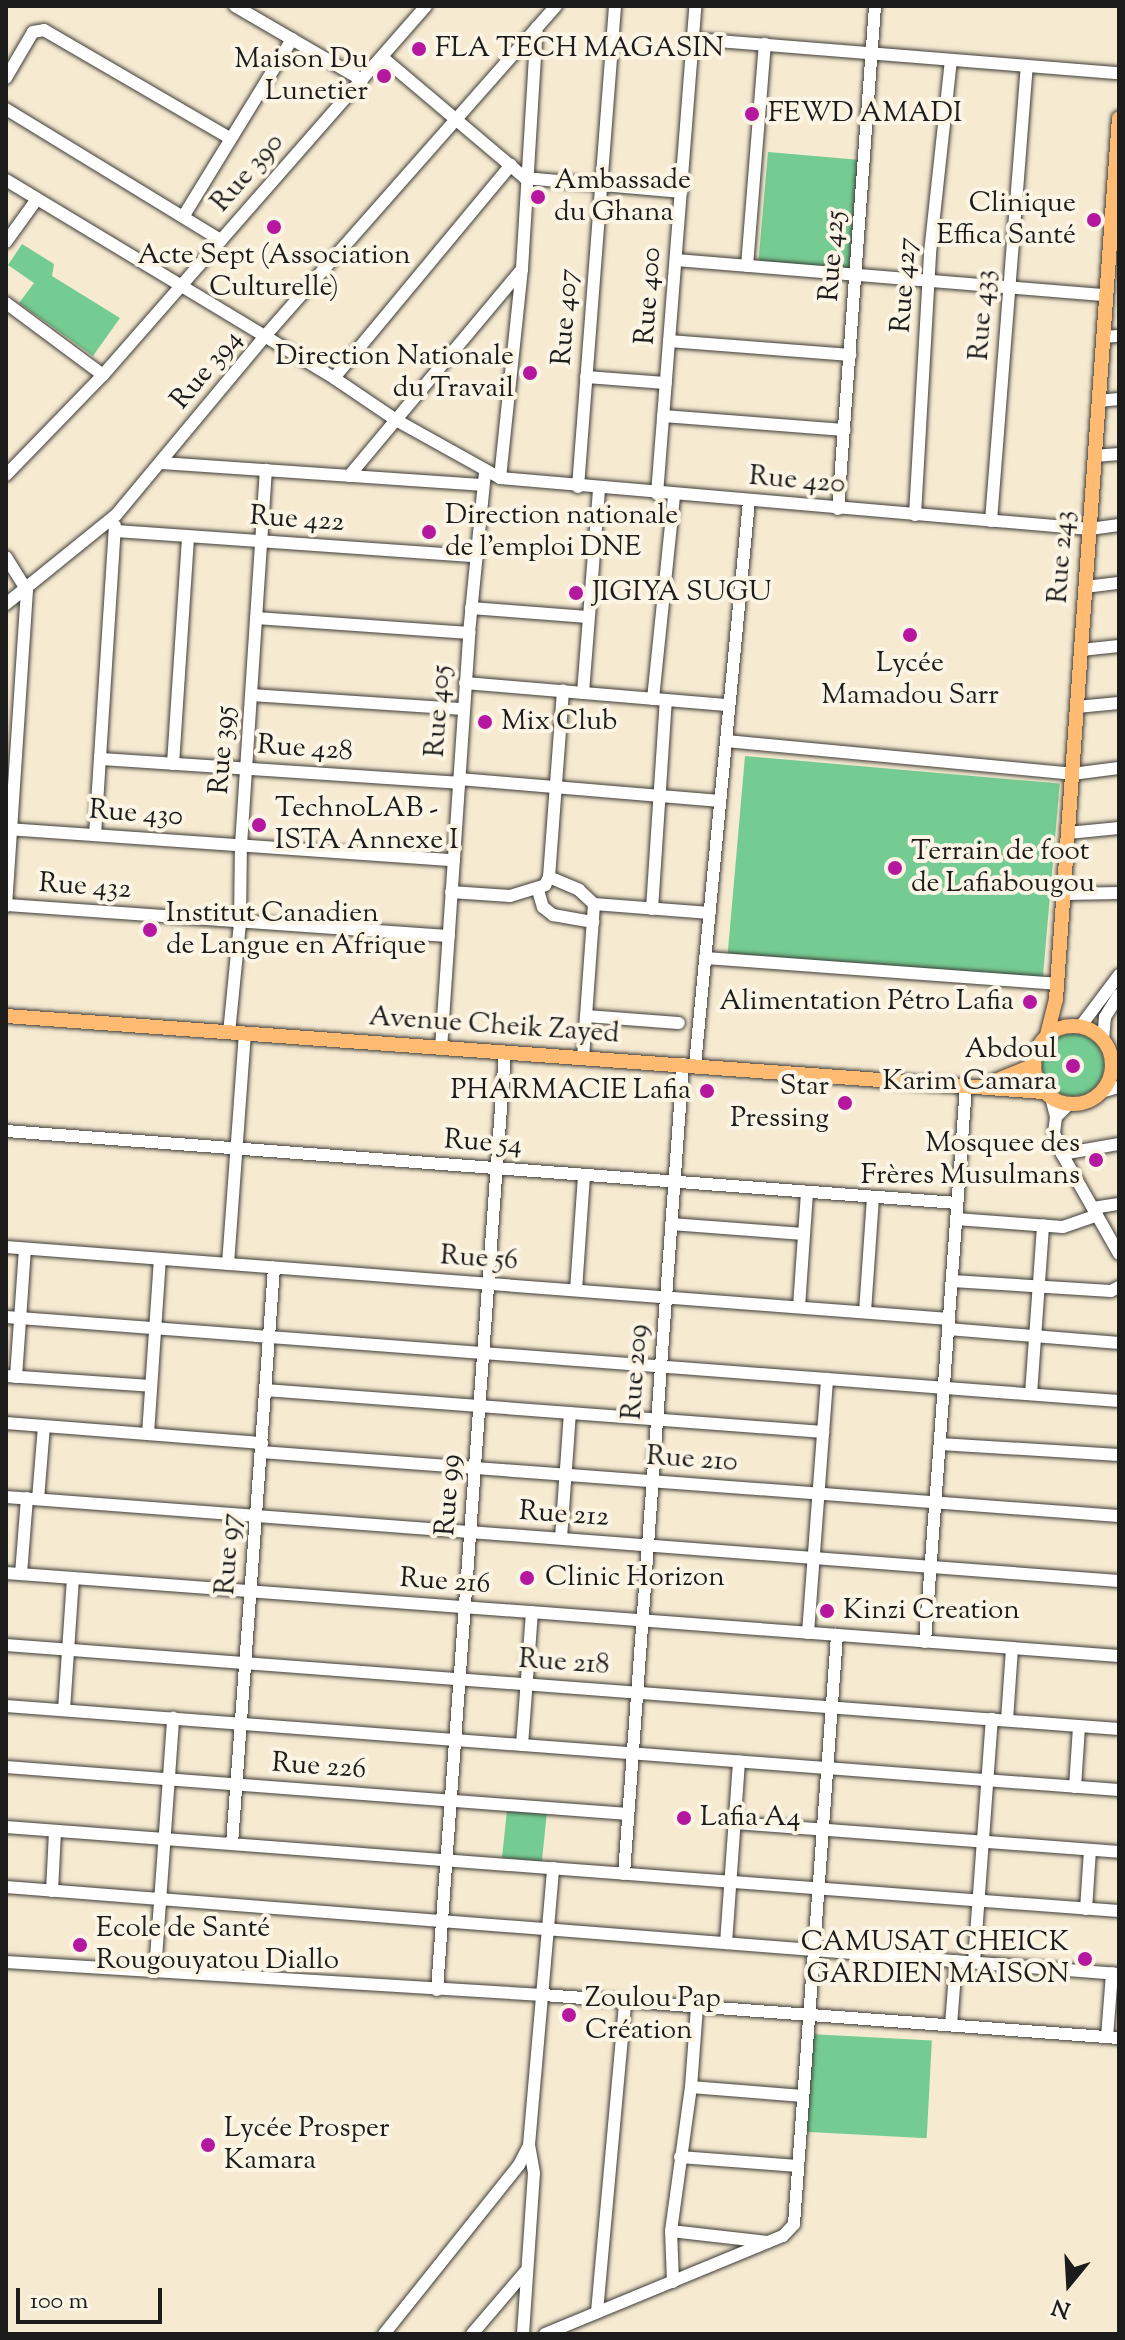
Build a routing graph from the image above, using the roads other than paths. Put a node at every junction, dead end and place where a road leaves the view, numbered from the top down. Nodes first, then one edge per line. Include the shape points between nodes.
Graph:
1 (235, 6) edge
2 (426, 6) edge
3 (556, 6) edge
4 (615, 6) edge
5 (695, 6) edge
6 (875, 6) edge
7 (537, 27) junction
8 (292, 39) junction
9 (693, 39) junction
10 (765, 44) junction
11 (871, 53) junction
12 (382, 57) junction
13 (951, 60) junction
14 (1027, 66) junction
15 (1119, 73) edge
16 (6, 78) edge
17 (362, 80) junction
18 (6, 109) edge
19 (1119, 118) edge
20 (456, 119) junction
21 (231, 139) junction
22 (1118, 152) edge
23 (511, 165) junction
24 (525, 178) junction
25 (6, 180) edge
26 (600, 185) junction
27 (681, 192) junction
28 (37, 199) junction
29 (1116, 215) edge
30 (183, 217) junction
31 (221, 240) junction
32 (6, 242) edge
33 (676, 260) junction
34 (747, 266) junction
35 (522, 269) junction
36 (855, 275) junction
37 (1113, 277) edge
38 (930, 281) junction
39 (181, 286) junction
40 (1010, 287) junction
41 (1106, 295) junction
42 (6, 303) edge
43 (265, 336) junction
44 (1119, 336) edge
45 (1103, 337) junction
46 (669, 341) junction
47 (850, 355) junction
48 (103, 375) junction
49 (586, 377) junction
50 (334, 378) junction
51 (666, 383) junction
52 (1119, 399) edge
53 (1099, 401) junction
54 (663, 416) junction
55 (396, 420) junction
56 (844, 430) junction
57 (1119, 454) edge
58 (1095, 456) junction
59 (160, 463) junction
60 (266, 470) junction
61 (6, 475) edge
62 (349, 476) junction
63 (484, 478) junction
64 (500, 478) junction
65 (578, 487) junction
66 (599, 489) junction
67 (657, 494) junction
68 (674, 495) junction
69 (749, 501) junction
70 (838, 509) junction
71 (116, 515) junction
72 (915, 515) junction
73 (991, 521) junction
74 (1119, 525) edge
75 (1090, 529) junction
76 (115, 531) junction
77 (188, 536) junction
78 (261, 542) junction
79 (476, 556) junction
80 (6, 557) edge
81 (1119, 583) edge
82 (1085, 587) junction
83 (27, 590) junction
84 (6, 604) edge
85 (471, 608) junction
86 (588, 617) junction
87 (256, 618) junction
88 (469, 633) junction
89 (1119, 646) edge
90 (1081, 650) junction
91 (465, 683) junction
92 (563, 691) junction
93 (583, 693) junction
94 (251, 695) junction
95 (660, 699) junction
96 (1119, 703) edge
97 (729, 705) junction
98 (1077, 707) junction
99 (464, 709) junction
100 (726, 741) junction
101 (100, 759) junction
102 (173, 764) junction
103 (1119, 768) edge
104 (246, 769) junction
105 (1072, 774) junction
106 (459, 781) junction
107 (556, 787) junction
108 (660, 796) junction
109 (720, 801) junction
110 (1119, 828) edge
111 (8, 829) edge
112 (1068, 833) junction
113 (95, 835) junction
114 (241, 845) junction
115 (454, 860) junction
116 (549, 877) junction
117 (538, 890) junction
118 (451, 892) junction
119 (1119, 893) edge
120 (1064, 894) junction
121 (594, 904) junction
122 (6, 906) edge
123 (652, 909) junction
124 (710, 913) junction
125 (240, 922) junction
126 (593, 922) junction
127 (449, 936) junction
128 (705, 958) junction
129 (1119, 975) edge
130 (1056, 992) junction
131 (1113, 1002) edge
132 (6, 1016) edge
133 (586, 1016) junction
134 (679, 1023) dead end
135 (1078, 1026) junction
136 (229, 1033) junction
137 (245, 1034) junction
138 (1047, 1035) junction
139 (1103, 1040) junction
140 (441, 1049) junction
141 (505, 1052) junction
142 (583, 1058) junction
143 (689, 1065) junction
144 (1034, 1065) junction
145 (1116, 1065) edge
146 (972, 1086) junction
147 (1119, 1087) edge
148 (1101, 1092) junction
149 (1048, 1095) junction
150 (1069, 1104) junction
151 (1056, 1117) junction
152 (6, 1131) edge
153 (1119, 1144) edge
154 (237, 1149) junction
155 (1062, 1154) junction
156 (496, 1169) junction
157 (584, 1175) junction
158 (674, 1182) junction
159 (807, 1192) junction
160 (873, 1197) junction
161 (957, 1203) junction
162 (1119, 1204) edge
163 (1095, 1212) junction
164 (956, 1219) junction
165 (671, 1224) junction
166 (1043, 1225) junction
167 (804, 1234) junction
168 (6, 1247) edge
169 (25, 1249) junction
170 (1119, 1254) edge
171 (160, 1259) junction
172 (228, 1264) junction
173 (274, 1268) junction
174 (952, 1281) junction
175 (488, 1284) junction
176 (1039, 1286) junction
177 (1119, 1287) edge
178 (576, 1290) junction
179 (666, 1297) junction
180 (799, 1307) junction
181 (865, 1312) junction
182 (6, 1317) edge
183 (20, 1318) junction
184 (948, 1324) junction
185 (155, 1328) junction
186 (1035, 1336) junction
187 (269, 1337) junction
188 (1119, 1343) edge
189 (483, 1353) junction
190 (661, 1366) junction
191 (11, 1376) edge
192 (827, 1379) junction
193 (151, 1386) junction
194 (944, 1388) junction
195 (265, 1390) junction
196 (1031, 1394) junction
197 (1119, 1401) edge
198 (479, 1406) junction
199 (570, 1413) junction
200 (657, 1420) junction
201 (6, 1423) edge
202 (44, 1426) junction
203 (823, 1432) junction
204 (148, 1434) junction
205 (940, 1444) junction
206 (261, 1447) junction
207 (1119, 1455) edge
208 (475, 1468) junction
209 (566, 1475) junction
210 (652, 1481) junction
211 (818, 1494) junction
212 (6, 1497) edge
213 (32, 1499) junction
214 (935, 1503) junction
215 (256, 1515) junction
216 (1119, 1516) edge
217 (470, 1532) junction
218 (561, 1538) junction
219 (648, 1545) junction
220 (814, 1558) junction
221 (931, 1566) junction
222 (6, 1573) edge
223 (21, 1574) junction
224 (73, 1578) junction
225 (1119, 1581) edge
226 (251, 1591) junction
227 (465, 1607) junction
228 (532, 1612) junction
229 (642, 1620) junction
230 (808, 1633) junction
231 (837, 1635) junction
232 (925, 1642) junction
233 (6, 1645) edge
234 (1012, 1648) junction
235 (68, 1649) junction
236 (1119, 1656) edge
237 (246, 1663) junction
238 (459, 1679) junction
239 (527, 1684) junction
240 (637, 1692) junction
241 (6, 1706) edge
242 (831, 1707) junction
243 (64, 1710) junction
244 (173, 1718) junction
245 (992, 1719) junction
246 (1007, 1720) junction
247 (241, 1723) junction
248 (1079, 1726) junction
249 (1119, 1729) edge
250 (455, 1740) junction
251 (522, 1745) junction
252 (632, 1753) junction
253 (739, 1761) junction
254 (6, 1767) edge
255 (827, 1768) junction
256 (169, 1780) junction
257 (987, 1780) junction
258 (237, 1785) junction
259 (1075, 1787) junction
260 (1119, 1790) edge
261 (451, 1801) junction
262 (628, 1814) junction
263 (735, 1823) junction
264 (6, 1827) edge
265 (822, 1830) junction
266 (55, 1831) junction
267 (165, 1839) junction
268 (983, 1842) junction
269 (232, 1844) junction
270 (1090, 1850) junction
271 (1119, 1852) edge
272 (446, 1860) junction
273 (553, 1868) junction
274 (624, 1874) junction
275 (730, 1882) junction
276 (6, 1887) edge
277 (818, 1888) junction
278 (52, 1891) junction
279 (160, 1899) junction
280 (978, 1900) junction
281 (1086, 1909) junction
282 (1119, 1911) edge
283 (442, 1921) junction
284 (548, 1928) junction
285 (726, 1943) junction
286 (814, 1950) junction
287 (956, 1961) junction
288 (6, 1962) edge
289 (974, 1962) junction
290 (155, 1972) junction
291 (1116, 1973) edge
292 (437, 1990) junction
293 (543, 1995) junction
294 (625, 2002) junction
295 (697, 2007) junction
296 (809, 2014) junction
297 (951, 2025) junction
298 (1113, 2037) edge
299 (691, 2087) junction
300 (803, 2096) junction
301 (529, 2145) junction
302 (680, 2157) junction
303 (798, 2166) junction
304 (671, 2231) junction
305 (768, 2242) junction
306 (525, 2272) junction
307 (673, 2282) junction
308 (597, 2312) junction
309 (384, 2334) edge
310 (472, 2334) edge
311 (523, 2334) edge
312 (545, 2334) edge

1 - 8 street
2 - 12 street, Rue 390
3 - 7 street, Rue 394
4 - 26 street, Rue 407
5 - 9 street, Rue 400
6 - 11 street, Rue 425
7 - 20 street, Rue 394
7 - 24 street
8 - 17 street
8 - 21 street
9 - 10 street
9 - 27 street, Rue 400
10 - 11 street
10 - 34 street
11 - 13 street
11 - 36 street, Rue 425
12 - 17 street, Rue 390
12 - 20 street
13 - 14 street
13 - 38 street, Rue 427
14 - 15 street
14 - 40 street, Rue 433
16 - 21 street via 33,32 44,30
17 - 31 street, Rue 390
18 - 30 street
19 - 22 main road, Rue 243
20 - 23 street
20 - 43 street, Rue 394
21 - 30 street
22 - 29 main road, Rue 243
23 - 24 street
23 - 50 street
24 - 26 street
24 - 35 street
25 - 28 street
26 - 27 street
26 - 49 street, Rue 407
27 - 33 street, Rue 400
28 - 32 street
28 - 39 street
29 - 37 main road, Rue 243
30 - 31 street
31 - 39 street, Rue 390
33 - 34 street
33 - 46 street, Rue 400
34 - 36 street
35 - 55 street
35 - 64 street
36 - 38 street
36 - 47 street, Rue 425
37 - 41 main road, Rue 243
38 - 40 street
38 - 72 street, Rue 427
39 - 43 street
39 - 48 street, Rue 390
40 - 41 street
40 - 73 street, Rue 433
41 - 45 main road, Rue 243
42 - 48 street
43 - 50 street
43 - 59 street, Rue 394
44 - 45 street
45 - 53 main road, Rue 243
46 - 47 street
46 - 51 street, Rue 400
47 - 56 street, Rue 425
48 - 61 street, Rue 390
49 - 51 street
49 - 65 street, Rue 407
50 - 55 street
51 - 54 street, Rue 400
52 - 53 street
53 - 58 main road, Rue 243
54 - 56 street
54 - 67 street, Rue 400
55 - 62 street
55 - 63 street
56 - 70 street, Rue 425
57 - 58 street
58 - 75 main road, Rue 243
59 - 60 street
59 - 71 street, Rue 394
60 - 62 street
60 - 78 street, Rue 395
62 - 63 street
63 - 64 street, Rue 420
63 - 79 street, Rue 405
64 - 65 street, Rue 420
65 - 66 street, Rue 420
66 - 67 street, Rue 420
66 - 86 street
67 - 68 street, Rue 420
68 - 69 street, Rue 420
68 - 95 street
69 - 70 street, Rue 420
69 - 97 street, Rue 209
70 - 72 street, Rue 420
71 - 76 street
71 - 83 street, Rue 394
72 - 73 street, Rue 420
73 - 75 street, Rue 420
74 - 75 street, Rue 420
75 - 82 main road, Rue 243
76 - 77 street, Rue 422
76 - 101 street
77 - 78 street, Rue 422
77 - 102 street
78 - 79 street, Rue 422
78 - 87 street, Rue 395
79 - 85 street, Rue 405
80 - 83 street
81 - 82 street
82 - 90 main road, Rue 243
83 - 84 street, Rue 394
83 - 111 street
85 - 86 street
85 - 88 street, Rue 405
86 - 93 street
87 - 88 street
87 - 94 street, Rue 395
88 - 91 street, Rue 405
89 - 90 street
90 - 98 main road, Rue 243
91 - 92 street
91 - 99 street, Rue 405
92 - 93 street
92 - 107 street
93 - 95 street
94 - 99 street
94 - 104 street, Rue 395
95 - 97 street
95 - 108 street
96 - 98 street
97 - 100 street, Rue 209
98 - 105 main road, Rue 243
99 - 106 street, Rue 405
100 - 105 street
100 - 109 street, Rue 209
101 - 102 street, Rue 428
101 - 113 street
102 - 104 street, Rue 428
103 - 105 street
104 - 106 street, Rue 428
104 - 114 street, Rue 395
105 - 112 main road, Rue 243
106 - 107 street, Rue 428
106 - 115 street, Rue 405
107 - 108 street, Rue 428
107 - 116 street
108 - 109 street, Rue 428
108 - 123 street
109 - 124 street, Rue 209
110 - 112 street
111 - 113 street, Rue 430
111 - 122 street
112 - 120 main road, Rue 243
113 - 114 street, Rue 430
114 - 115 street, Rue 430
114 - 125 street, Rue 395
115 - 118 street, Rue 405
116 - 117 street
116 - 121 street via 579,890
117 - 118 street via 510,896
117 - 126 street via 543,907 553,915
118 - 127 street, Rue 405
119 - 120 street
120 - 130 main road, Rue 243
121 - 123 street
121 - 126 street
122 - 125 street, Rue 432
123 - 124 street
124 - 128 street, Rue 209
125 - 127 street, Rue 432
125 - 136 street, Rue 395
126 - 133 street
127 - 140 street, Rue 405
128 - 130 street
128 - 143 street, Rue 209
129 - 131 street
130 - 135 main road
130 - 138 main road, Rue 243
131 - 135 street
131 - 139 street
132 - 136 main road, Avenue Cheik Zayed
133 - 134 street
133 - 142 street
135 - 138 main road
135 - 139 main road
136 - 137 main road, Avenue Cheik Zayed
137 - 140 main road, Avenue Cheik Zayed
137 - 154 street
138 - 144 main road
139 - 145 main road
140 - 141 main road, Avenue Cheik Zayed
141 - 142 main road, Avenue Cheik Zayed
141 - 156 street, Rue 99
142 - 143 main road, Avenue Cheik Zayed
143 - 146 main road, Avenue Cheik Zayed
143 - 158 street, Rue 209
144 - 146 main road, Avenue Cheik Zayed via 1003,1080
144 - 149 main road
145 - 148 main road
146 - 149 main road, Avenue Cheik Zayed
146 - 161 street
147 - 148 street
148 - 150 main road
149 - 150 main road
149 - 151 street
150 - 151 street
151 - 155 street via 1054,1133
152 - 154 street, Rue 54
153 - 155 street
154 - 156 street, Rue 54
154 - 172 street
155 - 163 street
156 - 157 street, Rue 54
156 - 175 street, Rue 99
157 - 158 street, Rue 54
157 - 178 street
158 - 159 street, Rue 54
158 - 165 street, Rue 209
159 - 160 street, Rue 54
159 - 167 street
160 - 161 street, Rue 54
160 - 181 street
161 - 164 street
162 - 163 street
163 - 166 street via 1063,1227
163 - 170 street
164 - 166 street
164 - 174 street
165 - 167 street
165 - 179 street, Rue 209
166 - 176 street
167 - 180 street
168 - 169 street, Rue 56
169 - 171 street, Rue 56
169 - 183 street
171 - 172 street, Rue 56
171 - 185 street
172 - 173 street, Rue 56
173 - 175 street, Rue 56
173 - 187 street, Rue 97
174 - 176 street
174 - 184 street
175 - 178 street, Rue 56
175 - 189 street, Rue 99
176 - 177 street via 1111,1291
176 - 186 street
178 - 179 street, Rue 56
179 - 180 street, Rue 56
179 - 190 street, Rue 209
180 - 181 street, Rue 56
181 - 184 street, Rue 56
182 - 183 street
183 - 185 street
183 - 191 street
184 - 186 street, Rue 56
184 - 194 street
185 - 187 street
185 - 193 street
186 - 188 street, Rue 56
186 - 196 street
187 - 189 street
187 - 195 street, Rue 97
189 - 190 street
189 - 198 street, Rue 99
190 - 192 street
190 - 200 street, Rue 209
191 - 193 street
192 - 194 street
192 - 203 street
193 - 204 street
194 - 196 street
194 - 205 street
195 - 198 street
195 - 206 street, Rue 97
196 - 197 street
198 - 199 street
198 - 208 street, Rue 99
199 - 200 street
199 - 209 street
200 - 203 street
200 - 210 street, Rue 209
201 - 202 street, Rue 210
202 - 204 street, Rue 210
202 - 213 street
203 - 211 street
204 - 206 street, Rue 210
205 - 207 street
205 - 214 street
206 - 208 street, Rue 210
206 - 215 street, Rue 97
208 - 209 street, Rue 210
208 - 217 street, Rue 99
209 - 210 street, Rue 210
209 - 218 street
210 - 211 street, Rue 210
210 - 219 street, Rue 209
211 - 214 street, Rue 210
211 - 220 street
212 - 213 street, Rue 212
213 - 215 street, Rue 212
213 - 223 street
214 - 216 street, Rue 210
214 - 221 street
215 - 217 street, Rue 212
215 - 226 street, Rue 97
217 - 218 street, Rue 212
217 - 227 street, Rue 99
218 - 219 street, Rue 212
219 - 220 street, Rue 212
219 - 229 street, Rue 209
220 - 221 street, Rue 212
220 - 230 street
221 - 225 street, Rue 212
221 - 232 street
222 - 223 street, Rue 216
223 - 224 street, Rue 216
224 - 226 street, Rue 216
224 - 235 street
226 - 227 street, Rue 216
226 - 237 street, Rue 97
227 - 228 street, Rue 216
227 - 238 street, Rue 99
228 - 229 street, Rue 216
228 - 239 street
229 - 230 street, Rue 216
229 - 240 street, Rue 209
230 - 231 street, Rue 216
231 - 232 street, Rue 216
231 - 242 street
232 - 234 street, Rue 216
233 - 235 street, Rue 218
234 - 236 street, Rue 216
234 - 246 street
235 - 237 street, Rue 218
235 - 243 street
237 - 238 street, Rue 218
237 - 247 street, Rue 97
238 - 239 street, Rue 218
238 - 250 street, Rue 99
239 - 240 street, Rue 218
239 - 251 street
240 - 242 street, Rue 218
240 - 252 street, Rue 209
241 - 243 street
242 - 245 street, Rue 218
242 - 255 street
243 - 244 street
244 - 247 street
244 - 256 street
245 - 246 street, Rue 218
245 - 257 street
246 - 248 street, Rue 218
247 - 250 street
247 - 258 street, Rue 97
248 - 249 street, Rue 218
248 - 259 street
250 - 251 street
250 - 261 street, Rue 99
251 - 252 street
252 - 253 street
252 - 262 street, Rue 209
253 - 255 street
253 - 263 street
254 - 256 street, Rue 226
255 - 257 street
255 - 265 street
256 - 258 street, Rue 226
256 - 267 street
257 - 259 street
257 - 268 street
258 - 261 street, Rue 226
258 - 269 street, Rue 97
259 - 260 street
261 - 262 street, Rue 226
261 - 272 street, Rue 99
262 - 274 street, Rue 209
263 - 265 street
263 - 275 street
264 - 266 street
265 - 268 street
265 - 277 street
266 - 267 street
266 - 278 street
267 - 269 street
267 - 279 street
268 - 270 street
268 - 280 street
269 - 272 street
270 - 271 street
270 - 281 street
272 - 273 street
272 - 283 street, Rue 99
273 - 274 street
273 - 284 street
274 - 275 street
275 - 277 street
275 - 285 street
276 - 278 street
277 - 280 street
277 - 286 street
278 - 279 street
279 - 283 street
279 - 290 street
280 - 281 street
280 - 289 street
281 - 282 street
283 - 284 street
283 - 292 street, Rue 99
284 - 285 street
284 - 293 street
285 - 286 street
286 - 287 street
286 - 296 street
287 - 289 street
287 - 297 street
288 - 290 street
289 - 291 street
290 - 292 street
291 - 298 street
292 - 293 street
293 - 294 street
293 - 301 street
294 - 295 street
294 - 308 street
295 - 296 street
295 - 299 street
296 - 297 street
296 - 300 street
297 - 298 street
299 - 300 street
299 - 302 street
300 - 303 street
301 - 306 street via 534,2173
301 - 309 street via 519,2165
302 - 303 street
302 - 304 street
303 - 305 street via 794,2224
304 - 305 street
304 - 307 street
305 - 307 street
306 - 310 street
306 - 311 street
307 - 308 street
308 - 312 street

